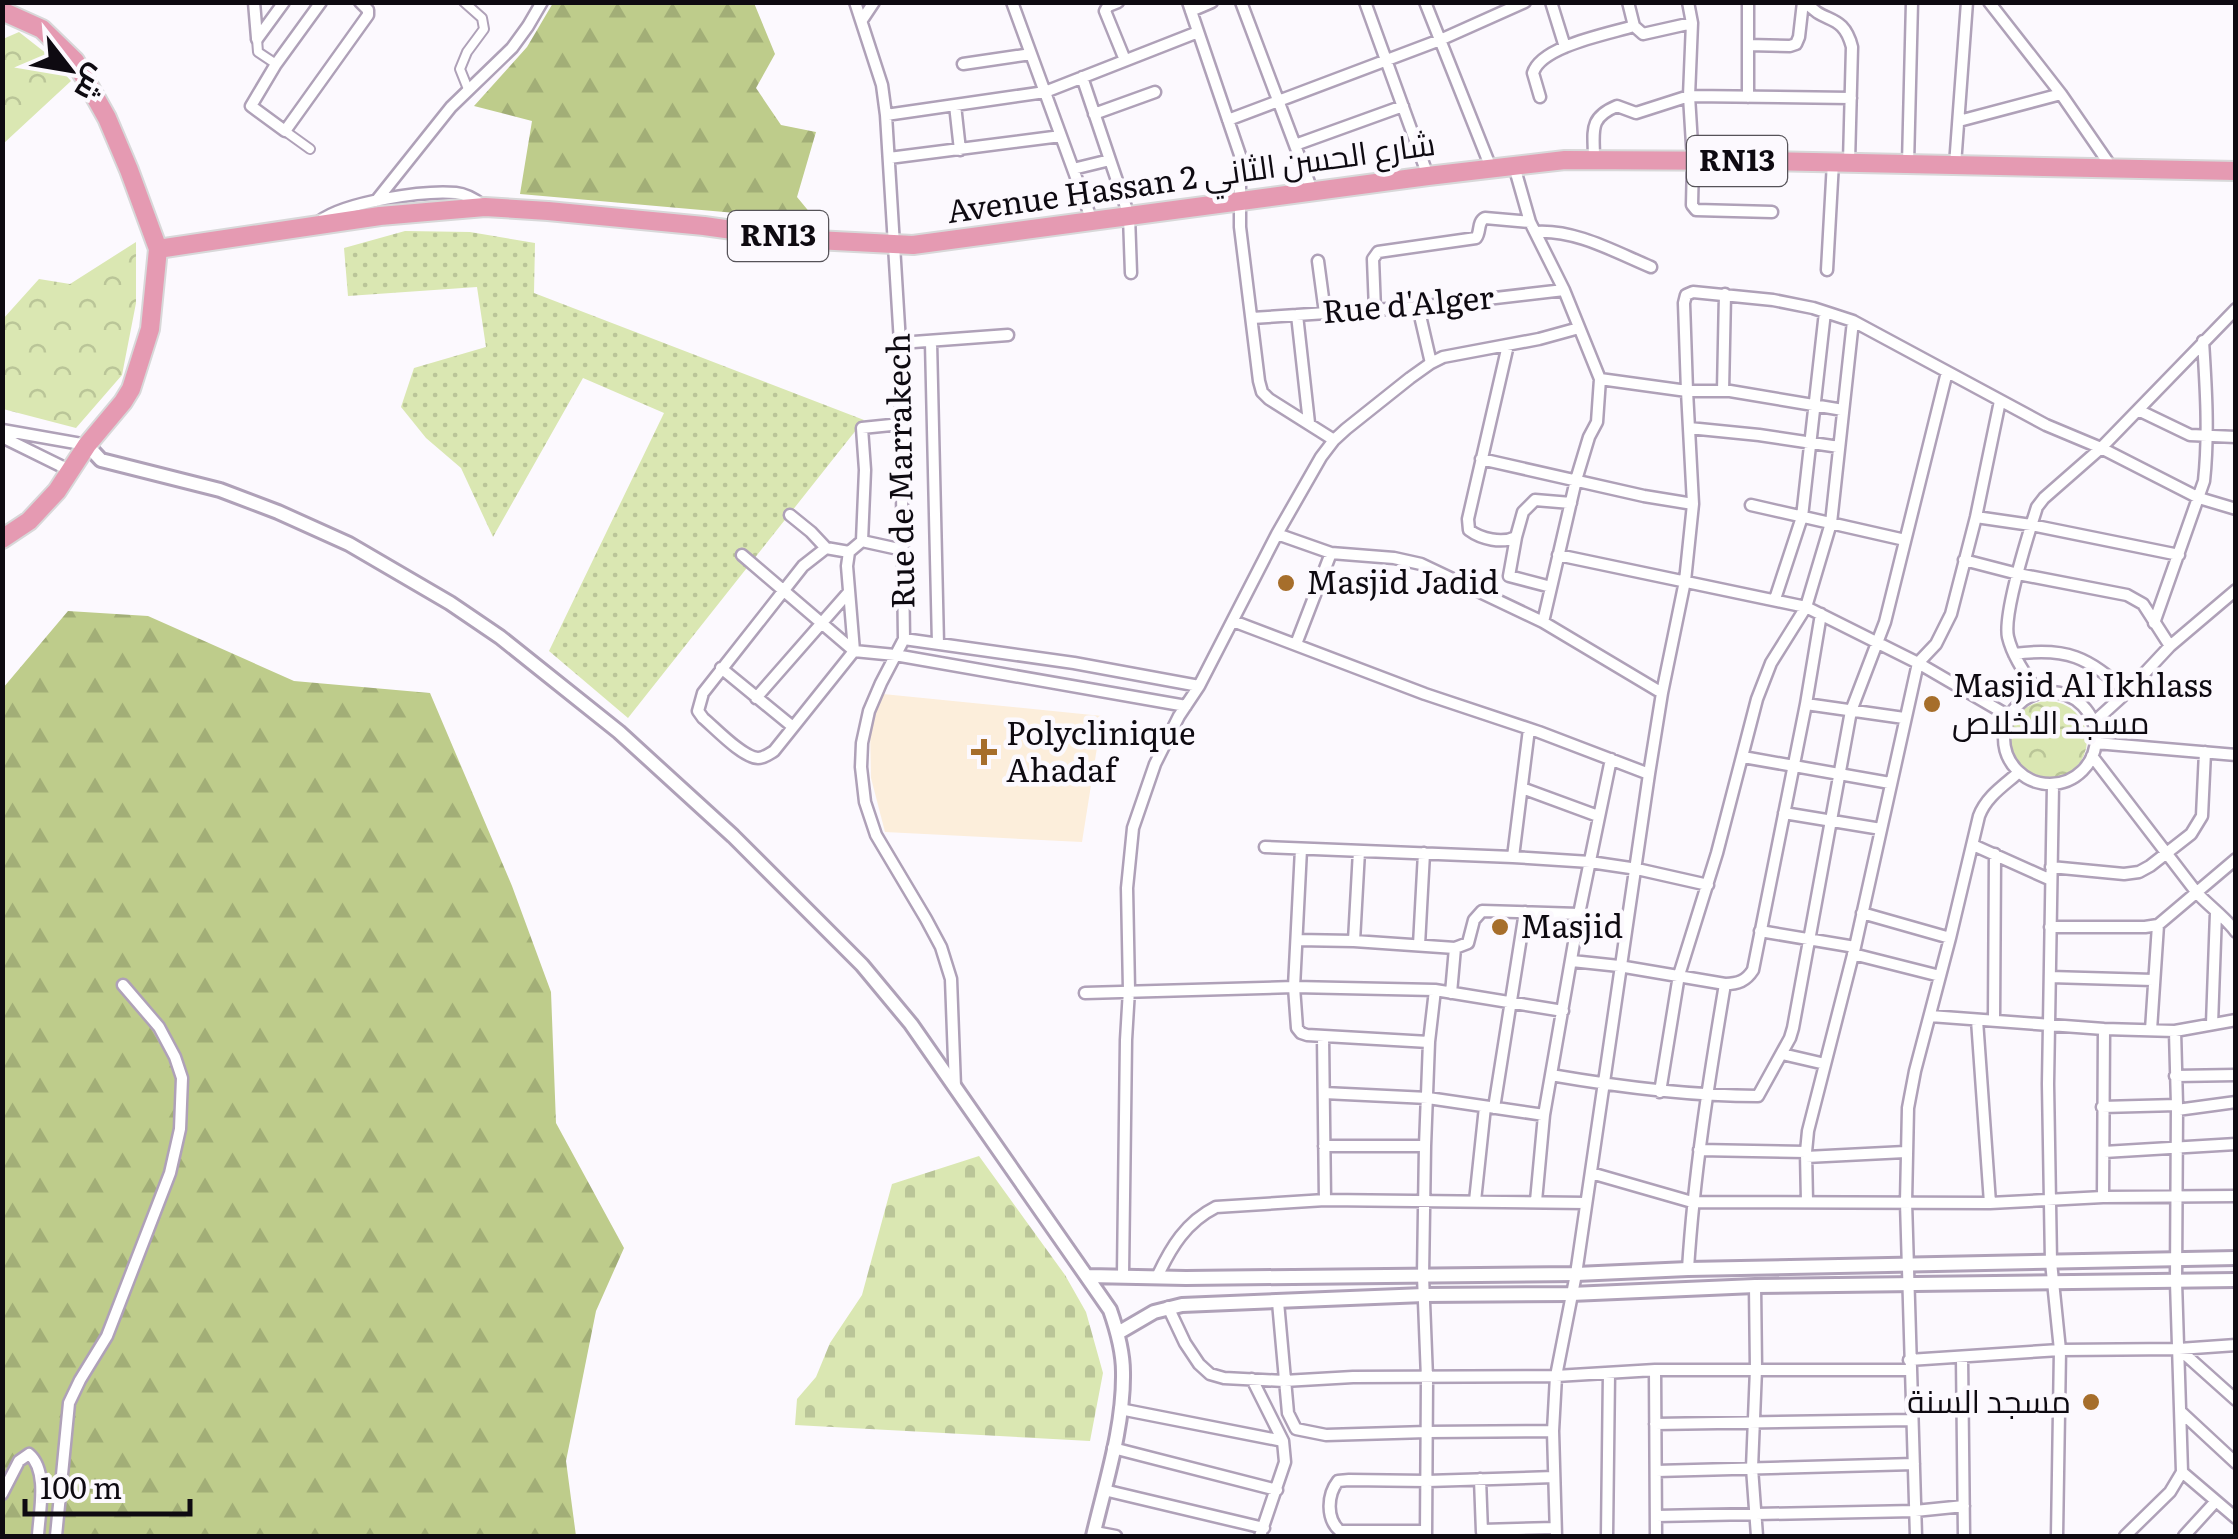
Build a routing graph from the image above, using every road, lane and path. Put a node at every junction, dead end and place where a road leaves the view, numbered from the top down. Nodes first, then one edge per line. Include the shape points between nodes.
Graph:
1 (254, 2) edge
2 (284, 2) edge
3 (321, 2) edge
4 (360, 2) edge
5 (464, 2) edge
6 (542, 2) edge
7 (855, 2) edge
8 (874, 2) edge
9 (1012, 2) edge
10 (1118, 2) edge
11 (1212, 2) edge
12 (1242, 2) edge
13 (1365, 2) edge
14 (1426, 2) edge
15 (1525, 2) edge
16 (1551, 2) edge
17 (1628, 2) edge
18 (1688, 2) edge
19 (1748, 2) edge
20 (1805, 2) edge
21 (1912, 2) edge
22 (1967, 2) edge
23 (1989, 2) edge
24 (1189, 7) edge
25 (2, 12) edge
26 (862, 20) junction
27 (1692, 23) junction
28 (1634, 26) junction
29 (1198, 32) junction
30 (258, 39) junction
31 (1440, 40) junction
32 (1748, 45) junction
33 (1566, 46) junction
34 (1031, 54) junction
35 (1126, 60) junction
36 (1386, 60) junction
37 (276, 64) junction
38 (963, 64) dead end
39 (1082, 77) junction
40 (468, 88) junction
41 (1045, 92) junction
42 (1155, 92) dead end
43 (2061, 94) junction
44 (1689, 96) junction
45 (1748, 96) junction
46 (1540, 98) dead end
47 (1851, 98) junction
48 (1278, 101) junction
49 (956, 105) junction
50 (1403, 106) junction
51 (886, 114) junction
52 (1094, 114) junction
53 (1228, 120) junction
54 (1959, 121) junction
55 (285, 131) junction
56 (1061, 136) junction
57 (1295, 145) junction
58 (310, 149) dead end
59 (960, 150) junction
60 (889, 158) junction
61 (1594, 159) junction
62 (1110, 160) junction
63 (1692, 161) junction
64 (1841, 162) junction
65 (1908, 164) junction
66 (1955, 165) junction
67 (1514, 166) junction
68 (1491, 168) junction
69 (2112, 168) junction
70 (1073, 169) junction
71 (2236, 170) edge
72 (1428, 176) junction
73 (1313, 192) junction
74 (1241, 200) junction
75 (376, 202) junction
76 (485, 207) junction
77 (1772, 212) dead end
78 (1129, 216) junction
79 (1092, 221) junction
80 (314, 227) junction
81 (1532, 227) junction
82 (894, 245) junction
83 (158, 249) junction
84 (1318, 261) dead end
85 (1650, 267) dead end
86 (1827, 270) dead end
87 (1131, 273) dead end
88 (1564, 290) junction
89 (1726, 294) junction
90 (1418, 307) junction
91 (2236, 309) edge
92 (1375, 310) junction
93 (1825, 312) junction
94 (1324, 313) junction
95 (1297, 315) junction
96 (1252, 318) junction
97 (1853, 322) junction
98 (1579, 328) junction
99 (1008, 335) dead end
100 (2203, 341) junction
101 (931, 342) junction
102 (900, 343) junction
103 (1508, 345) junction
104 (1431, 363) junction
105 (1946, 372) junction
106 (1600, 379) junction
107 (1687, 391) junction
108 (1722, 391) junction
109 (2000, 401) junction
110 (1814, 405) junction
111 (1843, 410) junction
112 (2138, 410) junction
113 (1309, 423) junction
114 (901, 424) junction
115 (1689, 428) junction
116 (2, 434) edge
117 (2206, 437) junction
118 (2236, 437) edge
119 (1334, 440) junction
120 (1809, 443) junction
121 (86, 445) junction
122 (1839, 446) junction
123 (2101, 448) junction
124 (1481, 459) junction
125 (102, 460) junction
126 (70, 471) junction
127 (1576, 480) junction
128 (2199, 498) junction
129 (1571, 503) junction
130 (1693, 504) junction
131 (1751, 505) dead end
132 (2236, 509) edge
133 (790, 516) dead end
134 (1802, 516) junction
135 (1976, 517) junction
136 (1832, 523) junction
137 (2031, 524) junction
138 (1278, 534) junction
139 (1516, 537) junction
140 (2, 538) edge
141 (1905, 540) junction
142 (862, 541) junction
143 (826, 548) junction
144 (903, 550) junction
145 (850, 552) junction
146 (1330, 553) junction
147 (742, 555) dead end
148 (1558, 555) junction
149 (2179, 555) junction
150 (1964, 560) junction
151 (2018, 574) junction
152 (1685, 581) junction
153 (1551, 587) junction
154 (2236, 590) edge
155 (785, 591) junction
156 (848, 593) junction
157 (1775, 599) junction
158 (1806, 607) junction
159 (1821, 614) junction
160 (1232, 621) junction
161 (821, 622) junction
162 (1543, 622) junction
163 (2154, 623) junction
164 (904, 639) junction
165 (1876, 642) junction
166 (938, 644) junction
167 (1296, 644) junction
168 (2170, 646) junction
169 (854, 651) junction
170 (2014, 654) junction
171 (895, 655) junction
172 (1918, 663) junction
173 (721, 668) junction
174 (1199, 686) junction
175 (2127, 692) junction
176 (1662, 693) junction
177 (2038, 693) junction
178 (756, 698) junction
179 (1806, 704) junction
180 (1186, 706) junction
181 (1851, 711) junction
182 (2009, 716) junction
183 (1904, 718) junction
184 (2094, 722) junction
185 (792, 727) junction
186 (1529, 729) junction
187 (2096, 743) junction
188 (2205, 752) junction
189 (2236, 755) edge
190 (2092, 756) junction
191 (1744, 757) junction
192 (1611, 759) junction
193 (1793, 766) junction
194 (1839, 773) junction
195 (2018, 773) junction
196 (1649, 774) junction
197 (1890, 783) junction
198 (2053, 784) junction
199 (1522, 788) junction
200 (1784, 813) junction
201 (1598, 816) junction
202 (1831, 821) junction
203 (1880, 829) junction
204 (1973, 845) junction
205 (1265, 847) dead end
206 (1301, 849) junction
207 (1359, 851) junction
208 (2167, 853) junction
209 (1424, 854) junction
210 (1996, 854) junction
211 (1513, 857) junction
212 (2236, 858) edge
213 (1590, 862) junction
214 (1637, 869) junction
215 (2051, 874) junction
216 (1708, 885) junction
217 (2197, 892) junction
218 (2236, 910) edge
219 (1526, 912) junction
220 (1862, 913) junction
221 (1580, 914) junction
222 (2228, 923) edge
223 (2158, 925) junction
224 (2050, 927) junction
225 (1760, 931) junction
226 (1950, 938) junction
227 (1809, 939) junction
228 (1298, 940) junction
229 (1354, 941) junction
230 (1419, 945) junction
231 (1455, 948) junction
232 (1854, 951) junction
233 (1572, 961) junction
234 (1619, 966) junction
235 (1680, 975) junction
236 (1940, 976) junction
237 (2050, 977) junction
238 (2153, 980) junction
239 (123, 984) dead end
240 (1725, 984) junction
241 (1294, 988) junction
242 (1129, 990) junction
243 (1435, 990) junction
244 (1085, 992) dead end
245 (1451, 993) junction
246 (1511, 1004) junction
247 (1563, 1011) junction
248 (1930, 1016) junction
249 (1977, 1020) junction
250 (1994, 1020) junction
251 (2236, 1020) edge
252 (2212, 1024) junction
253 (2050, 1025) junction
254 (2104, 1029) junction
255 (2152, 1030) junction
256 (2174, 1031) junction
257 (1323, 1036) junction
258 (1429, 1042) junction
259 (1782, 1054) junction
260 (1825, 1064) junction
261 (1551, 1075) junction
262 (2236, 1075) edge
263 (2175, 1076) junction
264 (1603, 1084) junction
265 (955, 1087) junction
266 (1660, 1092) junction
267 (1324, 1093) junction
268 (1706, 1096) junction
269 (1428, 1098) junction
270 (2236, 1102) edge
271 (1490, 1107) junction
272 (2102, 1107) junction
273 (2177, 1107) junction
274 (1544, 1114) junction
275 (2236, 1144) edge
276 (1324, 1146) junction
277 (1426, 1146) junction
278 (2176, 1147) junction
279 (1699, 1150) junction
280 (1906, 1152) junction
281 (2104, 1152) junction
282 (1806, 1154) junction
283 (1591, 1173) junction
284 (2236, 1196) edge
285 (2102, 1198) junction
286 (2176, 1198) junction
287 (1325, 1200) junction
288 (1426, 1200) junction
289 (2051, 1200) junction
290 (1475, 1201) junction
291 (1536, 1202) junction
292 (1692, 1202) junction
293 (1807, 1202) junction
294 (1906, 1202) junction
295 (1586, 1203) junction
296 (1990, 1203) junction
297 (2236, 1258) edge
298 (2178, 1259) junction
299 (2051, 1262) junction
300 (1907, 1266) junction
301 (1688, 1269) junction
302 (1576, 1274) junction
303 (1088, 1276) junction
304 (1122, 1276) junction
305 (1424, 1276) junction
306 (1157, 1277) junction
307 (2236, 1280) edge
308 (2052, 1282) junction
309 (2176, 1282) junction
310 (1755, 1286) junction
311 (1908, 1286) junction
312 (1571, 1294) junction
313 (1424, 1295) junction
314 (1278, 1302) junction
315 (1168, 1307) junction
316 (1118, 1333) junction
317 (2236, 1344) edge
318 (2180, 1349) junction
319 (2060, 1350) junction
320 (1962, 1357) junction
321 (1909, 1365) junction
322 (1654, 1370) junction
323 (1756, 1370) junction
324 (1609, 1373) junction
325 (1556, 1376) junction
326 (1427, 1378) junction
327 (1252, 1380) junction
328 (1284, 1381) junction
329 (2236, 1400) edge
330 (1120, 1410) junction
331 (2181, 1412) junction
332 (1912, 1420) junction
333 (1655, 1424) junction
334 (1754, 1424) junction
335 (1553, 1431) junction
336 (1427, 1432) junction
337 (1284, 1440) junction
338 (1113, 1448) junction
339 (1914, 1464) junction
340 (2236, 1464) edge
341 (1752, 1468) junction
342 (1656, 1471) junction
343 (2182, 1472) junction
344 (1554, 1476) junction
345 (1480, 1478) junction
346 (1426, 1480) junction
347 (1104, 1490) junction
348 (1277, 1490) junction
349 (2, 1494) edge
350 (2216, 1501) junction
351 (1964, 1506) junction
352 (1914, 1512) junction
353 (1756, 1514) junction
354 (1656, 1516) junction
355 (2236, 1518) edge
356 (1262, 1532) edge
357 (1556, 1532) edge
358 (1094, 1534) edge
359 (1374, 1534) edge
360 (1426, 1534) edge
361 (1482, 1534) edge
362 (38, 1536) edge
363 (56, 1536) edge
364 (1116, 1536) edge
365 (1608, 1536) edge
366 (1656, 1536) edge
367 (1756, 1536) edge
368 (1916, 1536) edge
369 (1964, 1536) edge
370 (2058, 1536) edge
371 (2126, 1536) edge
372 (2184, 1536) edge

1 - 30 street
2 - 30 street
3 - 37 street
4 - 55 street via 368,15
5 - 40 street via 484,29 460,69
6 - 40 street via 512,48
7 - 26 street, Rue de Marrakech
8 - 26 street
9 - 34 street
10 - 35 street via 1105,11
11 - 24 street
12 - 48 street
13 - 36 street
14 - 31 street
15 - 31 street
16 - 33 street
17 - 28 street
18 - 27 street
19 - 32 street
20 - 32 street via 1796,44
20 - 47 street via 1850,37
21 - 65 street
22 - 54 street
23 - 43 street
24 - 29 street
25 - 83 main road via 42,29 75,61 107,118
26 - 51 street, Rue de Marrakech
27 - 28 street via 1647,34
27 - 44 street
28 - 33 street
29 - 35 street
29 - 53 street
30 - 37 street via 258,52
31 - 36 street
31 - 68 street
32 - 45 street
33 - 46 street via 1535,66
34 - 38 street
34 - 41 street
35 - 39 street
36 - 48 street
36 - 50 street
37 - 55 street via 251,106
39 - 41 street
39 - 52 street
40 - 75 street
41 - 49 street
41 - 56 street
42 - 52 street
43 - 54 street
43 - 69 street
44 - 45 street
44 - 61 street via 1636,113 1622,106 1603,112 1595,124
44 - 63 street
45 - 47 street
47 - 64 street
48 - 53 street
48 - 57 street
49 - 51 street
49 - 59 street
50 - 57 street
50 - 72 street
51 - 60 street, Rue de Marrakech
52 - 62 street
53 - 74 street via 1240,155
54 - 66 street
55 - 58 street
56 - 59 street
56 - 70 street
57 - 73 street
59 - 60 street
60 - 82 street, Rue de Marrakech
61 - 63 main road, Avenue Hassan 2 شارع الحسن الثاني / RN13
61 - 67 main road, Avenue Hassan 2 شارع الحسن الثاني / RN13
62 - 70 street
62 - 78 street
63 - 64 main road, Avenue Hassan 2 شارع الحسن الثاني / RN13
63 - 77 street via 1696,210
64 - 65 main road, Avenue Hassan 2 شارع الحسن الثاني / RN13
64 - 86 street
65 - 66 main road, Avenue Hassan 2 شارع الحسن الثاني / RN13
66 - 69 main road, Avenue Hassan 2 شارع الحسن الثاني / RN13
67 - 68 main road, Avenue Hassan 2 شارع الحسن الثاني / RN13
67 - 81 street
68 - 72 main road, Avenue Hassan 2 شارع الحسن الثاني / RN13
69 - 71 main road, Avenue Hassan 2 شارع الحسن الثاني / RN13
70 - 79 street
72 - 73 main road, Avenue Hassan 2 شارع الحسن الثاني / RN13
73 - 74 main road, Avenue Hassan 2 شارع الحسن الثاني / RN13
74 - 78 main road, Avenue Hassan 2 شارع الحسن الثاني / RN13
74 - 96 street
75 - 76 street via 460,192
75 - 80 street via 334,212
76 - 80 main road, Avenue Hassan 2 شارع الحسن الثاني / RN13
76 - 82 main road, Avenue Hassan 2 شارع الحسن الثاني / RN13
78 - 79 main road, Avenue Hassan 2 شارع الحسن الثاني / RN13
78 - 87 street
79 - 82 main road, Avenue Hassan 2 شارع الحسن الثاني / RN13
80 - 83 main road, Avenue Hassan 2 شارع الحسن الثاني / RN13
81 - 85 street via 1569,234
81 - 88 street
81 - 92 street via 1485,218 1476,238 1378,252 1372,260
82 - 102 street, Rue de Marrakech
83 - 121 main road via 140,366 123,402
84 - 94 street
88 - 90 street, Rue d'Alger
88 - 98 street
89 - 93 street
89 - 107 street via 1693,292 1684,298
89 - 108 street
90 - 92 street, Rue d'Alger
90 - 104 street
91 - 100 street
92 - 94 street, Rue d'Alger
93 - 97 street
93 - 110 street
94 - 95 street, Rue d'Alger
95 - 96 street, Rue d'Alger
95 - 113 street
96 - 113 street via 1262,392
97 - 105 street
97 - 111 street
98 - 103 street
98 - 106 street
99 - 101 street
100 - 112 street
100 - 117 street
101 - 102 street
101 - 166 street
102 - 114 street, Rue de Marrakech
103 - 104 street
103 - 124 street
104 - 119 street
105 - 109 street
105 - 141 street
106 - 107 street
106 - 127 street via 1597,422
107 - 108 street
107 - 115 street
108 - 110 street
109 - 123 street
109 - 135 street
110 - 111 street
110 - 120 street
111 - 122 street
112 - 117 street
112 - 123 street
113 - 119 street
114 - 142 street via 862,428
114 - 144 street, Rue de Marrakech
115 - 120 street
115 - 130 street
116 - 121 street
116 - 126 street
117 - 118 street
117 - 128 street
119 - 138 street
120 - 122 street
120 - 134 street
121 - 125 street
121 - 126 main road
122 - 136 street
123 - 128 street
123 - 137 street via 2044,498
124 - 127 street
124 - 139 street via 1468,530 1500,541
125 - 126 street
125 - 265 street via 220,490 316,528 500,636 733,836 862,965
126 - 140 main road via 29,520
127 - 129 street
127 - 130 street
128 - 132 street
128 - 149 street
129 - 139 street via 1535,500 1523,512
129 - 148 street
130 - 152 street
131 - 134 street
133 - 143 street
134 - 136 street
134 - 157 street
135 - 137 street
135 - 150 street
136 - 141 street
136 - 158 street
137 - 149 street
137 - 151 street
138 - 146 street
138 - 160 street
139 - 153 street via 1509,576
141 - 165 street
142 - 144 street
142 - 145 street
143 - 145 street
143 - 155 street
144 - 164 street, Rue de Marrakech
145 - 156 street
146 - 162 street via 1421,564
146 - 167 street
147 - 155 street
148 - 152 street
148 - 153 street
149 - 163 street
150 - 151 street
150 - 172 street via 1946,628
151 - 163 street via 2127,595 2143,604
151 - 170 street via 2007,634
152 - 157 street
152 - 176 street
153 - 162 street
154 - 168 street
155 - 161 street
155 - 173 street
156 - 161 street
156 - 169 street
157 - 158 street
158 - 159 street
158 - 191 street via 1765,674
159 - 165 street
159 - 179 street
160 - 167 street
160 - 174 street
161 - 169 street
161 - 178 street
162 - 176 street
163 - 168 street
164 - 166 street
164 - 171 street, Rue de Marrakech
165 - 172 street
165 - 181 street
166 - 174 street
167 - 186 street
168 - 175 street
169 - 171 street
169 - 185 street
170 - 175 street via 2072,654
170 - 177 street
171 - 180 street
171 - 265 street, Rue de Marrakech via 862,743 865,802 951,979
172 - 182 street
172 - 183 street
173 - 178 street
173 - 185 street via 698,711 744,753 763,758
174 - 180 street
175 - 184 street
176 - 196 street
177 - 182 street
177 - 184 street via 2077,700
178 - 185 street
179 - 181 street
179 - 193 street
180 - 242 street via 1155,764 1133,828 1126,888
181 - 183 street
181 - 194 street
182 - 195 street via 2006,756
183 - 197 street
184 - 187 street
186 - 192 street
186 - 199 street
187 - 188 street
187 - 190 street
188 - 189 street
188 - 208 street via 2202,816
190 - 198 street via 2070,781
190 - 208 street
191 - 193 street
191 - 216 street
192 - 196 street
192 - 201 street
193 - 194 street
193 - 200 street
194 - 197 street
194 - 202 street
195 - 198 street
195 - 204 street via 1982,808
196 - 214 street
197 - 203 street
198 - 215 street
199 - 201 street
199 - 211 street
200 - 202 street
200 - 225 street
201 - 213 street
202 - 203 street
202 - 227 street
203 - 220 street
204 - 210 street
204 - 226 street
205 - 206 street
206 - 207 street
206 - 228 street
207 - 209 street
207 - 229 street
208 - 215 street via 2139,872
208 - 217 street
209 - 211 street
209 - 230 street
210 - 215 street
210 - 250 street
211 - 213 street
212 - 217 street
213 - 214 street
213 - 221 street
214 - 216 street
214 - 234 street
215 - 224 street
216 - 235 street
217 - 222 street
217 - 223 street
218 - 222 street
219 - 221 street
219 - 231 street via 1482,911 1468,943
219 - 246 street
220 - 226 street
220 - 232 street
221 - 233 street
222 - 252 street
223 - 224 street
223 - 238 street
224 - 237 street
225 - 227 street
225 - 240 street via 1753,970
226 - 236 street
227 - 232 street
227 - 259 street
228 - 229 street
228 - 241 street
229 - 230 street
230 - 231 street
231 - 245 street
232 - 236 street
232 - 260 street
233 - 234 street
233 - 247 street
234 - 235 street
234 - 264 street
235 - 240 street
235 - 266 street
236 - 248 street
237 - 238 street
237 - 253 street
238 - 255 street
239 - 363 street via 174,1057 182,1078 180,1130 107,1336 69,1403
240 - 268 street
241 - 242 street
241 - 243 street
241 - 257 street via 1297,1028
242 - 244 street
242 - 304 street
243 - 245 street
243 - 258 street
245 - 246 street
246 - 247 street
246 - 271 street
247 - 261 street
248 - 249 street
248 - 280 street via 1911,1088
249 - 250 street
249 - 296 street
250 - 253 street
251 - 252 street
252 - 256 street
253 - 254 street
253 - 289 street
254 - 255 street
254 - 272 street
255 - 256 street
256 - 263 street
257 - 258 street
257 - 267 street
258 - 269 street
259 - 260 street
259 - 268 street via 1758,1096
260 - 282 street
261 - 264 street
261 - 274 street
262 - 263 street
263 - 273 street
264 - 266 street
264 - 283 street
265 - 303 street
266 - 268 street
267 - 269 street
267 - 276 street
268 - 279 street
269 - 271 street
269 - 277 street
270 - 273 street
271 - 274 street
271 - 290 street
272 - 273 street
272 - 281 street
273 - 278 street
274 - 291 street
275 - 278 street
276 - 277 street
276 - 287 street
277 - 288 street
278 - 281 street
278 - 286 street
279 - 282 street
279 - 292 street
280 - 282 street
280 - 294 street
281 - 285 street
282 - 293 street
283 - 292 street
283 - 295 street
284 - 286 street
285 - 286 street
285 - 289 street
286 - 298 street
287 - 288 street
287 - 306 street via 1216,1207 1189,1225
288 - 290 street
288 - 305 street
289 - 296 street
289 - 299 street
290 - 291 street
291 - 295 street
292 - 293 street
292 - 301 street
293 - 294 street
294 - 296 street
294 - 300 street
295 - 302 street
297 - 298 street
298 - 299 street
298 - 309 street
299 - 300 street
299 - 308 street
300 - 301 street
300 - 311 street
301 - 302 street
302 - 305 street
302 - 312 street
303 - 304 street
303 - 316 street
304 - 306 street
305 - 306 street
305 - 313 street
307 - 309 street
308 - 309 street
308 - 311 street
308 - 319 street
309 - 318 street
310 - 311 street
310 - 312 street
310 - 323 street
311 - 321 street
312 - 313 street
312 - 325 street
313 - 314 street
313 - 326 street
314 - 315 street
314 - 328 street
315 - 316 street
315 - 327 street via 1210,1374
316 - 330 street
317 - 318 street
318 - 319 street
318 - 329 street
318 - 331 street
319 - 320 street
319 - 370 street
320 - 321 street
320 - 351 street
321 - 323 street
321 - 332 street
322 - 323 street
322 - 324 street
322 - 333 street
323 - 334 street
324 - 325 street
324 - 365 street
325 - 326 street
325 - 335 street
326 - 328 street
326 - 336 street
327 - 328 street
327 - 337 street
328 - 336 street via 1291,1424 1304,1432
330 - 337 street
330 - 338 street
331 - 340 street
331 - 343 street
332 - 334 street
332 - 339 street
333 - 334 street
333 - 342 street
334 - 341 street
335 - 336 street
335 - 344 street
336 - 346 street
337 - 348 street via 1286,1462
338 - 347 street
338 - 348 street
339 - 341 street
339 - 352 street
341 - 342 street
341 - 353 street
342 - 354 street
343 - 350 street
343 - 371 street
344 - 345 street
344 - 357 street
345 - 346 street
345 - 361 street
346 - 359 street via 1338,1481 1330,1498 1336,1528
346 - 360 street
347 - 356 street
347 - 358 street
348 - 356 street
349 - 362 street via 19,1462 33,1456 41,1482
350 - 355 street
350 - 372 street
351 - 352 street
351 - 369 street
352 - 353 street
352 - 368 street
353 - 354 street
353 - 367 street
354 - 366 street
357 - 361 street
358 - 364 street
359 - 360 street

